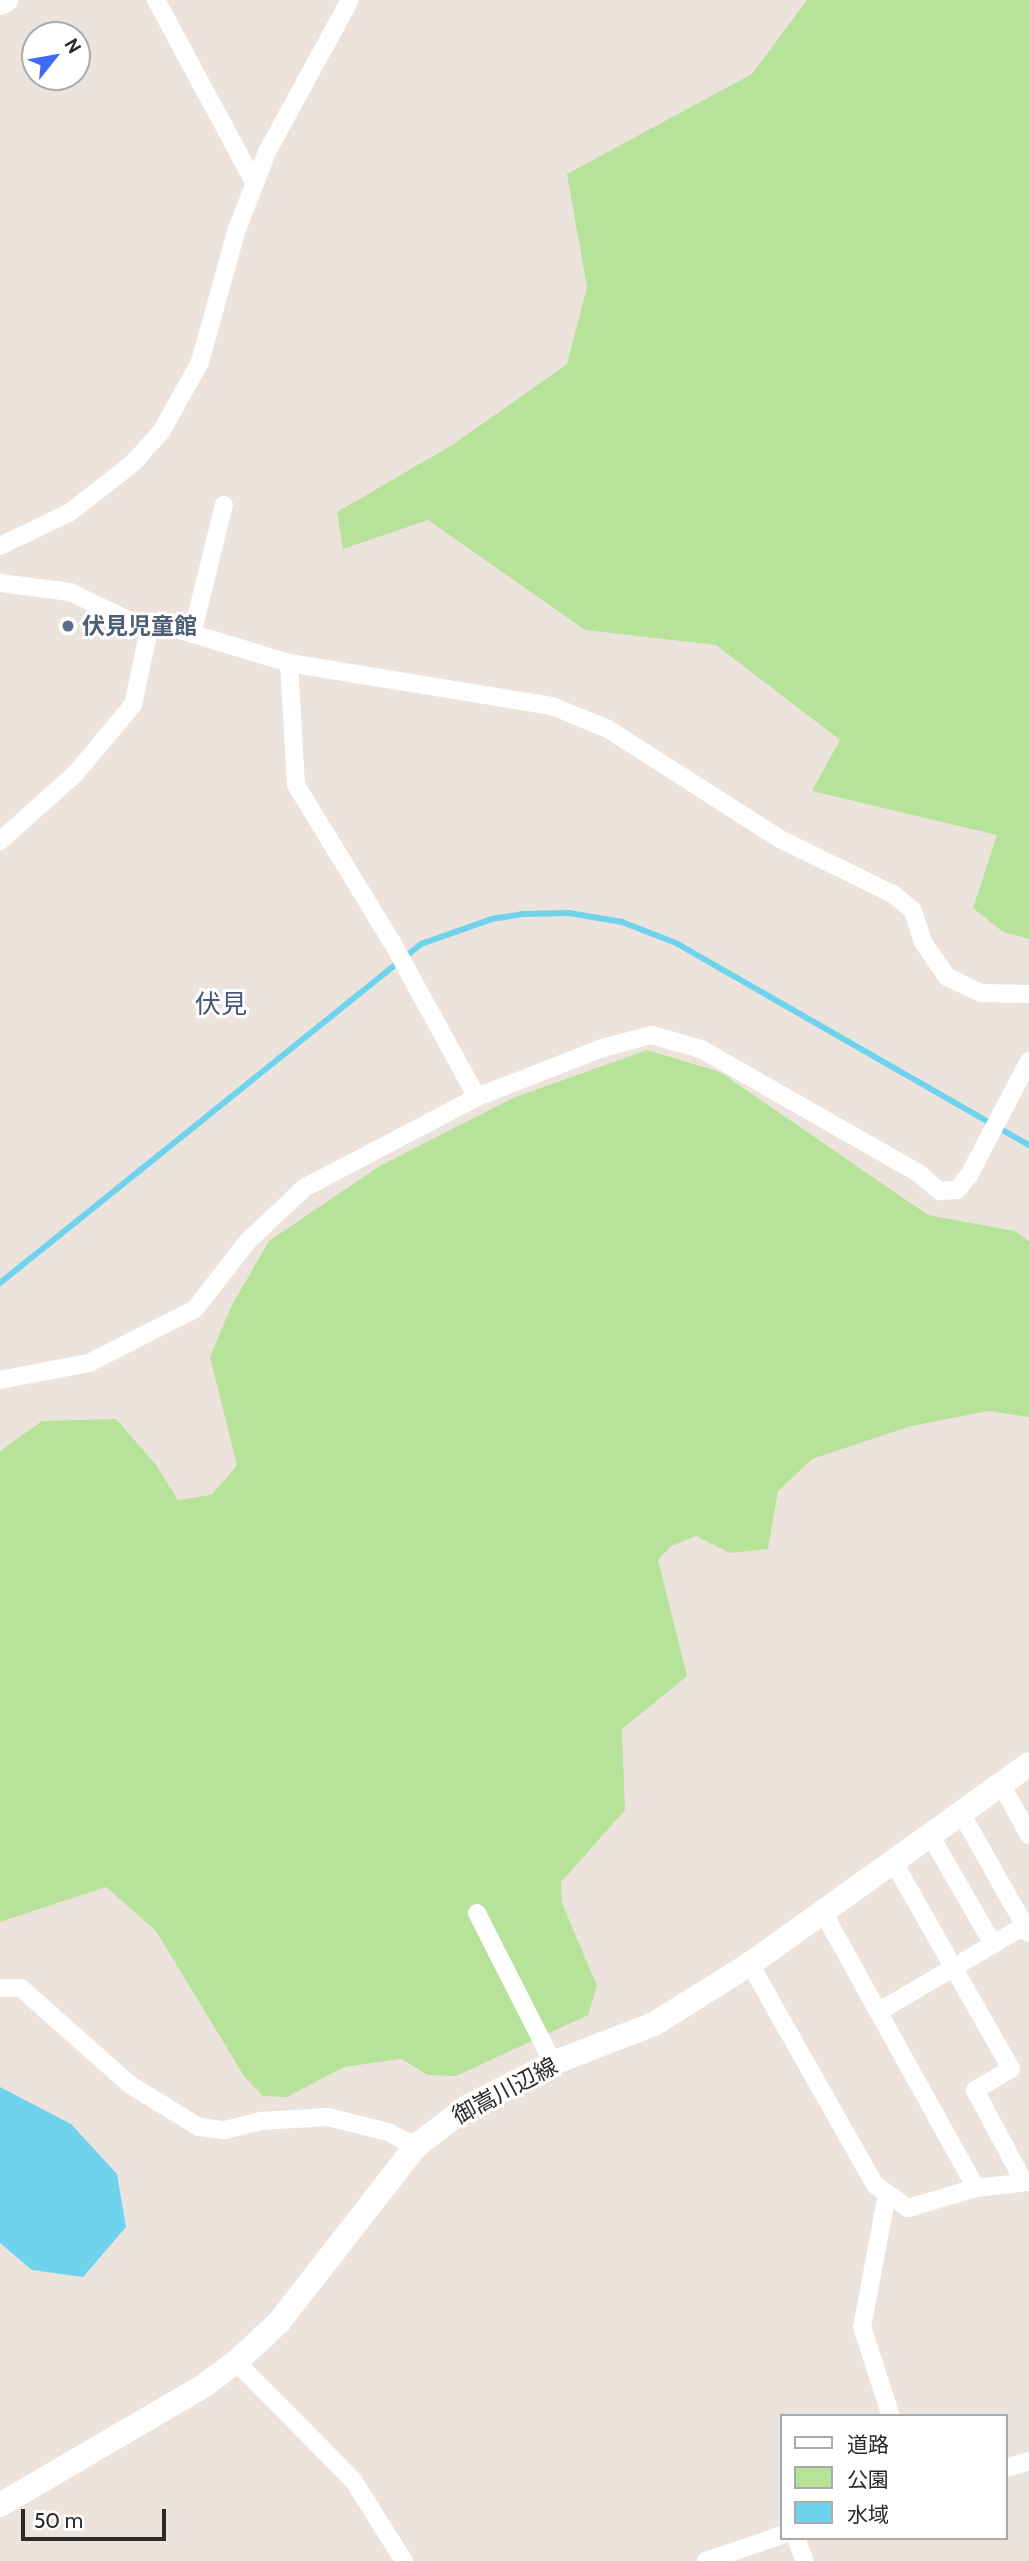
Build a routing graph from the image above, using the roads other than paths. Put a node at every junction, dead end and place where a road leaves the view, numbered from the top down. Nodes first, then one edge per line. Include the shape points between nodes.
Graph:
1 (6, 0) edge
2 (156, 0) edge
3 (350, 0) edge
4 (0, 3) edge
5 (254, 182) junction
6 (224, 505) dead end
7 (0, 546) edge
8 (0, 583) edge
9 (149, 630) junction
10 (192, 634) junction
11 (289, 663) junction
12 (0, 842) edge
13 (1029, 994) edge
14 (1029, 1061) edge
15 (477, 1097) junction
16 (0, 1380) edge
17 (1029, 1764) edge
18 (1002, 1784) junction
19 (961, 1812) junction
20 (930, 1835) junction
21 (1029, 1835) edge
22 (893, 1861) junction
23 (823, 1912) junction
24 (477, 1913) dead end
25 (1028, 1927) edge
26 (993, 1944) junction
27 (751, 1964) junction
28 (952, 1968) junction
29 (0, 1988) edge
30 (878, 2012) junction
31 (553, 2063) junction
32 (416, 2146) junction
33 (1026, 2182) edge
34 (976, 2188) junction
35 (887, 2194) junction
36 (236, 2362) junction
37 (890, 2414) edge
38 (1029, 2461) edge
39 (1008, 2467) edge
40 (0, 2505) edge
41 (780, 2536) edge
42 (797, 2540) edge
43 (404, 2561) edge
44 (706, 2561) edge
45 (805, 2561) edge

1 - 4 main road
2 - 5 street
3 - 5 street
5 - 7 street via 200,362 161,432 133,463 88,499 37,531
6 - 10 street
8 - 9 street via 70,592
9 - 10 street via 177,629
9 - 12 street via 133,705 75,774
10 - 11 street
11 - 13 street via 552,706 608,729 780,839 893,894 913,911 923,942 947,977 981,993
11 - 15 street via 296,785 392,942
14 - 15 street via 1006,1111 957,1191 940,1191 917,1172 701,1049 651,1035 603,1048
15 - 16 street via 304,1188 248,1241 195,1308 89,1363
17 - 18 main road, 御嵩川辺線
18 - 19 main road, 御嵩川辺線
18 - 21 street
19 - 20 main road, 御嵩川辺線
19 - 25 street
20 - 22 main road, 御嵩川辺線
20 - 26 street
22 - 23 main road, 御嵩川辺線
22 - 28 street
23 - 27 main road, 御嵩川辺線
23 - 30 street
24 - 31 street
25 - 26 street
26 - 28 street
27 - 31 main road, 御嵩川辺線 via 654,2024
27 - 35 street via 874,2185
28 - 30 street
28 - 33 street via 1011,2069 975,2090
29 - 32 street via 21,1988 129,2084 199,2127 225,2130 261,2121 328,2117 388,2132
30 - 34 street
31 - 32 main road, 御嵩川辺線 via 467,2107
32 - 36 main road, 御嵩川辺線 via 279,2322
33 - 34 street
34 - 35 street via 908,2208
35 - 37 street via 862,2327
36 - 40 main road, 御嵩川辺線 via 205,2385
36 - 43 street via 353,2480
38 - 39 street
41 - 44 street
42 - 45 street

